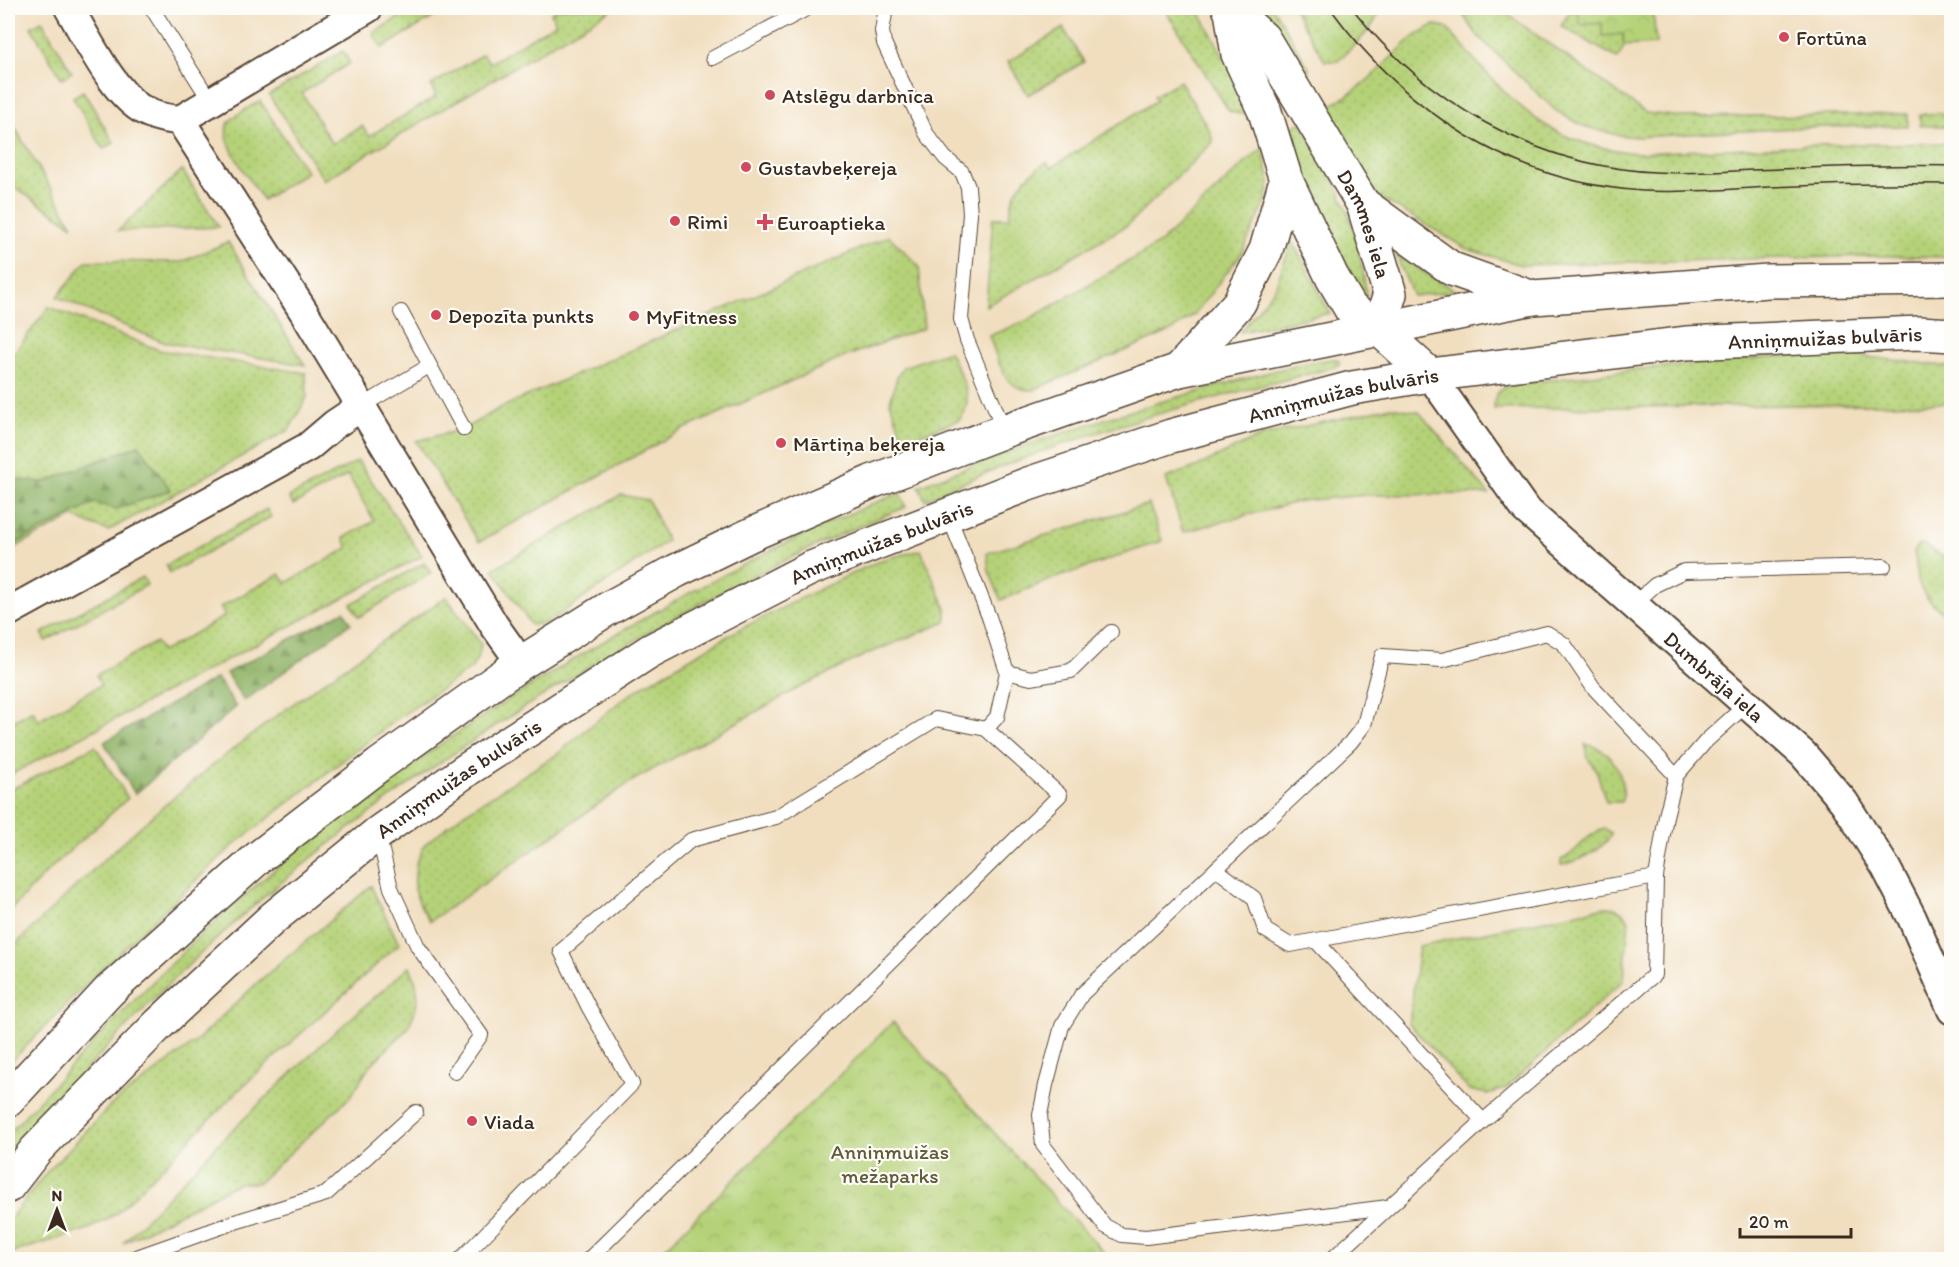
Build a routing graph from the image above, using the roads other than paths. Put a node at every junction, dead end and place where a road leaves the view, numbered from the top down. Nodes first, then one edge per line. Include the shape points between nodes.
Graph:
1 (69, 8) edge
2 (368, 8) edge
3 (808, 8) edge
4 (886, 8) edge
5 (153, 9) dead end
6 (1230, 9) edge
7 (713, 58) dead end
8 (211, 102) junction
9 (180, 120) junction
10 (1286, 180) junction
11 (1363, 204) junction
12 (1952, 279) edge
13 (1533, 298) junction
14 (401, 312) dead end
15 (1379, 329) junction
16 (1952, 335) edge
17 (429, 366) junction
18 (1179, 370) junction
19 (1430, 375) junction
20 (362, 406) junction
21 (464, 429) dead end
22 (1004, 431) junction
23 (948, 514) junction
24 (1884, 566) dead end
25 (1634, 604) junction
26 (8, 612) edge
27 (1111, 632) dead end
28 (521, 663) junction
29 (1007, 672) junction
30 (1747, 704) junction
31 (986, 729) junction
32 (1676, 776) junction
33 (378, 833) junction
34 (1216, 869) junction
35 (1656, 877) junction
36 (1316, 941) junction
37 (1952, 1010) edge
38 (455, 1072) dead end
39 (8, 1100) edge
40 (416, 1112) dead end
41 (1483, 1121) junction
42 (8, 1186) edge
43 (1389, 1207) junction
44 (128, 1260) edge
45 (460, 1260) edge
46 (588, 1260) edge
47 (1331, 1260) edge

1 - 9 street via 115,84 133,104 147,113
2 - 8 street
3 - 7 lane
4 - 22 lane via 884,43 926,133 962,172 968,187 970,214 962,319
5 - 8 lane
6 - 10 street, Dammes iela via 1238,54 1265,112
6 - 11 street, Dammes iela via 1263,38
8 - 9 street
9 - 20 street
10 - 15 street, Dammes iela via 1351,309
10 - 18 street via 1266,250 1239,303
11 - 13 street via 1452,269
11 - 15 street, Dammes iela via 1390,294
12 - 13 street via 1768,282
13 - 15 street
14 - 17 lane
15 - 18 street
15 - 19 street
16 - 19 street, Anniņmuižas bulvāris via 1686,343
17 - 20 lane
17 - 21 lane
18 - 22 street
19 - 23 street, Anniņmuižas bulvāris via 1352,388 1171,436
19 - 25 street, Dumbrāja iela via 1525,509
20 - 26 street via 308,447
20 - 28 street
22 - 28 street via 871,482 750,535 609,608
23 - 29 lane
23 - 33 street, Anniņmuižas bulvāris via 809,569 650,651 468,769
24 - 25 lane via 1684,571 1655,585
25 - 30 street, Dumbrāja iela
27 - 29 lane via 1071,671 1031,678
28 - 39 street via 259,857 109,991
29 - 31 lane via 997,717
30 - 32 lane via 1706,741
30 - 37 street, Dumbrāja iela via 1803,754 1844,802 1912,918
31 - 45 lane via 936,719 776,817 692,840 561,951 632,1084
31 - 46 lane via 1060,795
32 - 34 lane via 1593,687 1564,644 1547,633 1442,660 1382,656 1364,725 1350,743
32 - 35 lane
33 - 38 lane via 391,888 418,947 481,1035
33 - 42 street, Anniņmuižas bulvāris via 273,918 159,1024 36,1150
34 - 36 lane via 1254,898 1265,930 1290,945
34 - 43 lane via 1082,994 1062,1026 1046,1085 1040,1115 1043,1145 1105,1226 1122,1235 1146,1238
35 - 36 lane
35 - 41 lane via 1654,975
36 - 41 lane
40 - 44 lane via 326,1194
41 - 43 lane
43 - 47 lane

